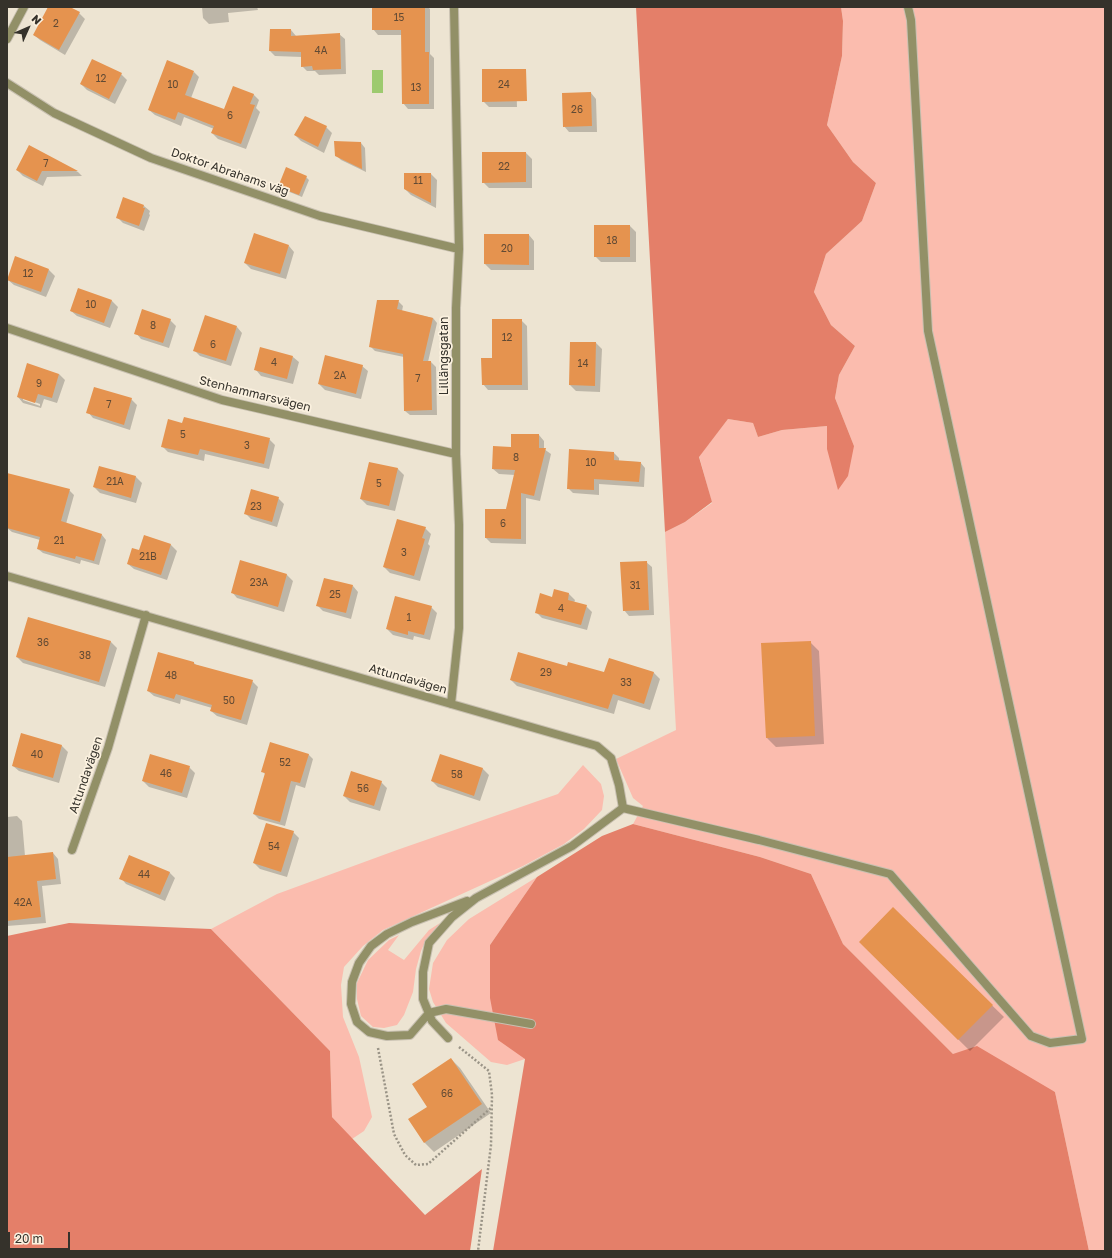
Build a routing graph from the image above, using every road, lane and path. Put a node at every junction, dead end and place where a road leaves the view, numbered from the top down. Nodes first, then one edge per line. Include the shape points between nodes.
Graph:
1 (24, 7) edge
2 (454, 7) edge
3 (908, 7) edge
4 (7, 39) edge
5 (7, 83) edge
6 (459, 248) junction
7 (7, 328) edge
8 (456, 454) junction
9 (7, 576) edge
10 (146, 615) junction
11 (451, 704) junction
12 (623, 808) junction
13 (72, 850) dead end
14 (476, 898) junction
15 (429, 1013) junction
16 (531, 1024) dead end
17 (376, 1033) junction
18 (448, 1038) joint
19 (492, 1107) junction
20 (478, 1251) edge

1 - 4 street
2 - 6 street, Lillängsgatan
3 - 12 street via 912,28 928,331 1082,1039 1050,1043 1031,1036 890,874
5 - 6 street, Doktor Abrahams väg via 54,113 151,158 320,216
6 - 8 street, Lillängsgatan via 456,308
7 - 8 street, Stenhammarsvägen via 222,400
8 - 11 street, Lillängsgatan via 459,628
9 - 10 street, Attundavägen
10 - 11 street, Attundavägen
10 - 13 street, Attundavägen via 108,748
11 - 12 street, Attundavägen via 597,746 611,758
12 - 14 street via 572,846
14 - 15 street via 452,917 430,943 423,972 424,999
14 - 17 street via 412,922 387,934 371,946 359,963 352,982 351,1004 357,1022 369,1032
15 - 16 street via 446,1009
15 - 17 street via 410,1035 387,1036
15 - 18 street via 432,1021
17 - 19 path via 394,1134 405,1155 416,1165 428,1164
18 - 19 path via 489,1071
19 - 20 path via 491,1145

